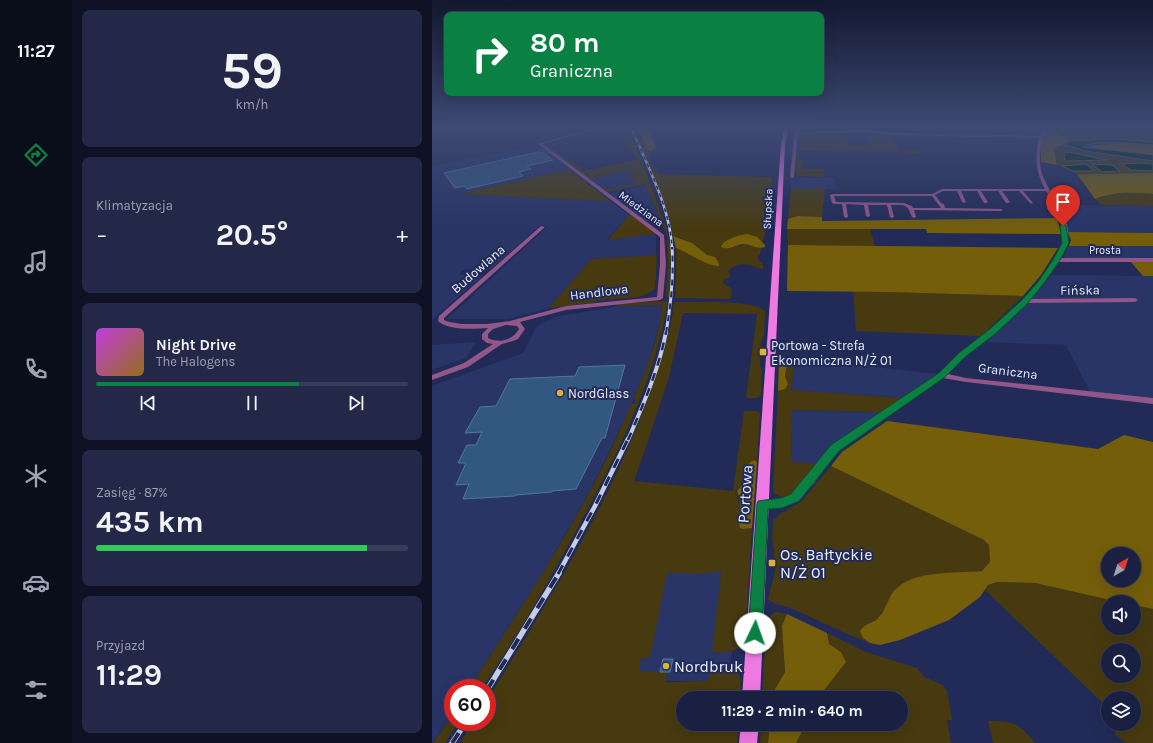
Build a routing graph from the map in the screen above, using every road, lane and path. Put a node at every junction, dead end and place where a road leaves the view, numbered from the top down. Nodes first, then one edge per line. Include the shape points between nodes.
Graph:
1 (563, 162) edge
2 (782, 162) edge
3 (793, 162) edge
4 (1038, 162) edge
5 (792, 177) dead end
6 (958, 190) junction
7 (980, 190) junction
8 (1020, 190) junction
9 (1048, 190) junction
10 (1000, 191) junction
11 (933, 195) junction
12 (964, 202) dead end
13 (986, 202) dead end
14 (1008, 202) dead end
15 (1031, 203) dead end
16 (844, 204) junction
17 (866, 204) junction
18 (889, 204) junction
19 (912, 210) junction
20 (944, 210) junction
21 (1000, 210) dead end
22 (846, 216) dead end
23 (868, 216) dead end
24 (892, 217) dead end
25 (914, 217) dead end
26 (543, 227) dead end
27 (1057, 260) junction
28 (1153, 260) edge
29 (774, 293) joint
30 (660, 298) joint
31 (1135, 300) dead end
32 (1025, 301) junction
33 (542, 315) junction
34 (511, 323) junction
35 (501, 324) junction
36 (476, 327) junction
37 (522, 329) junction
38 (486, 338) junction
39 (500, 343) junction
40 (473, 360) junction
41 (942, 375) junction
42 (432, 378) edge
43 (1153, 402) edge
44 (763, 504) junction
45 (751, 691) edge
46 (749, 731) edge
47 (748, 743) edge

1 - 30 street, Miedziana via 662,236
2 - 29 main road, Słupska
3 - 5 street
4 - 9 street
6 - 7 street
6 - 11 street via 942,190
6 - 12 street
7 - 10 street
7 - 13 street
8 - 9 street
8 - 10 street
8 - 15 street
9 - 27 street via 1056,204 1065,234 1065,243
10 - 14 street
11 - 16 street via 832,195 834,203
11 - 20 street
16 - 17 street
16 - 22 street
17 - 18 street
17 - 23 street
18 - 19 street via 904,204
18 - 24 street
19 - 20 street
19 - 25 street
20 - 21 street
26 - 36 street, Budowlana via 441,317 441,321 446,324
27 - 28 street, Prosta
27 - 32 street
29 - 44 main road, Portowa
30 - 33 street, Handlowa via 566,308
31 - 32 street, Fińska
32 - 41 street
33 - 34 street, Handlowa
33 - 37 street, Handlowa
34 - 35 street, Handlowa
34 - 37 street via 519,324
35 - 36 street
35 - 38 street, Handlowa via 491,328
36 - 38 street via 483,331
37 - 39 street, Handlowa via 516,337
38 - 39 street
38 - 40 street via 484,349
39 - 40 street, Handlowa
40 - 42 street, Handlowa
41 - 43 street, Graniczna
41 - 44 street via 835,448 795,497 782,503
44 - 45 main road, Portowa
46 - 47 main road

